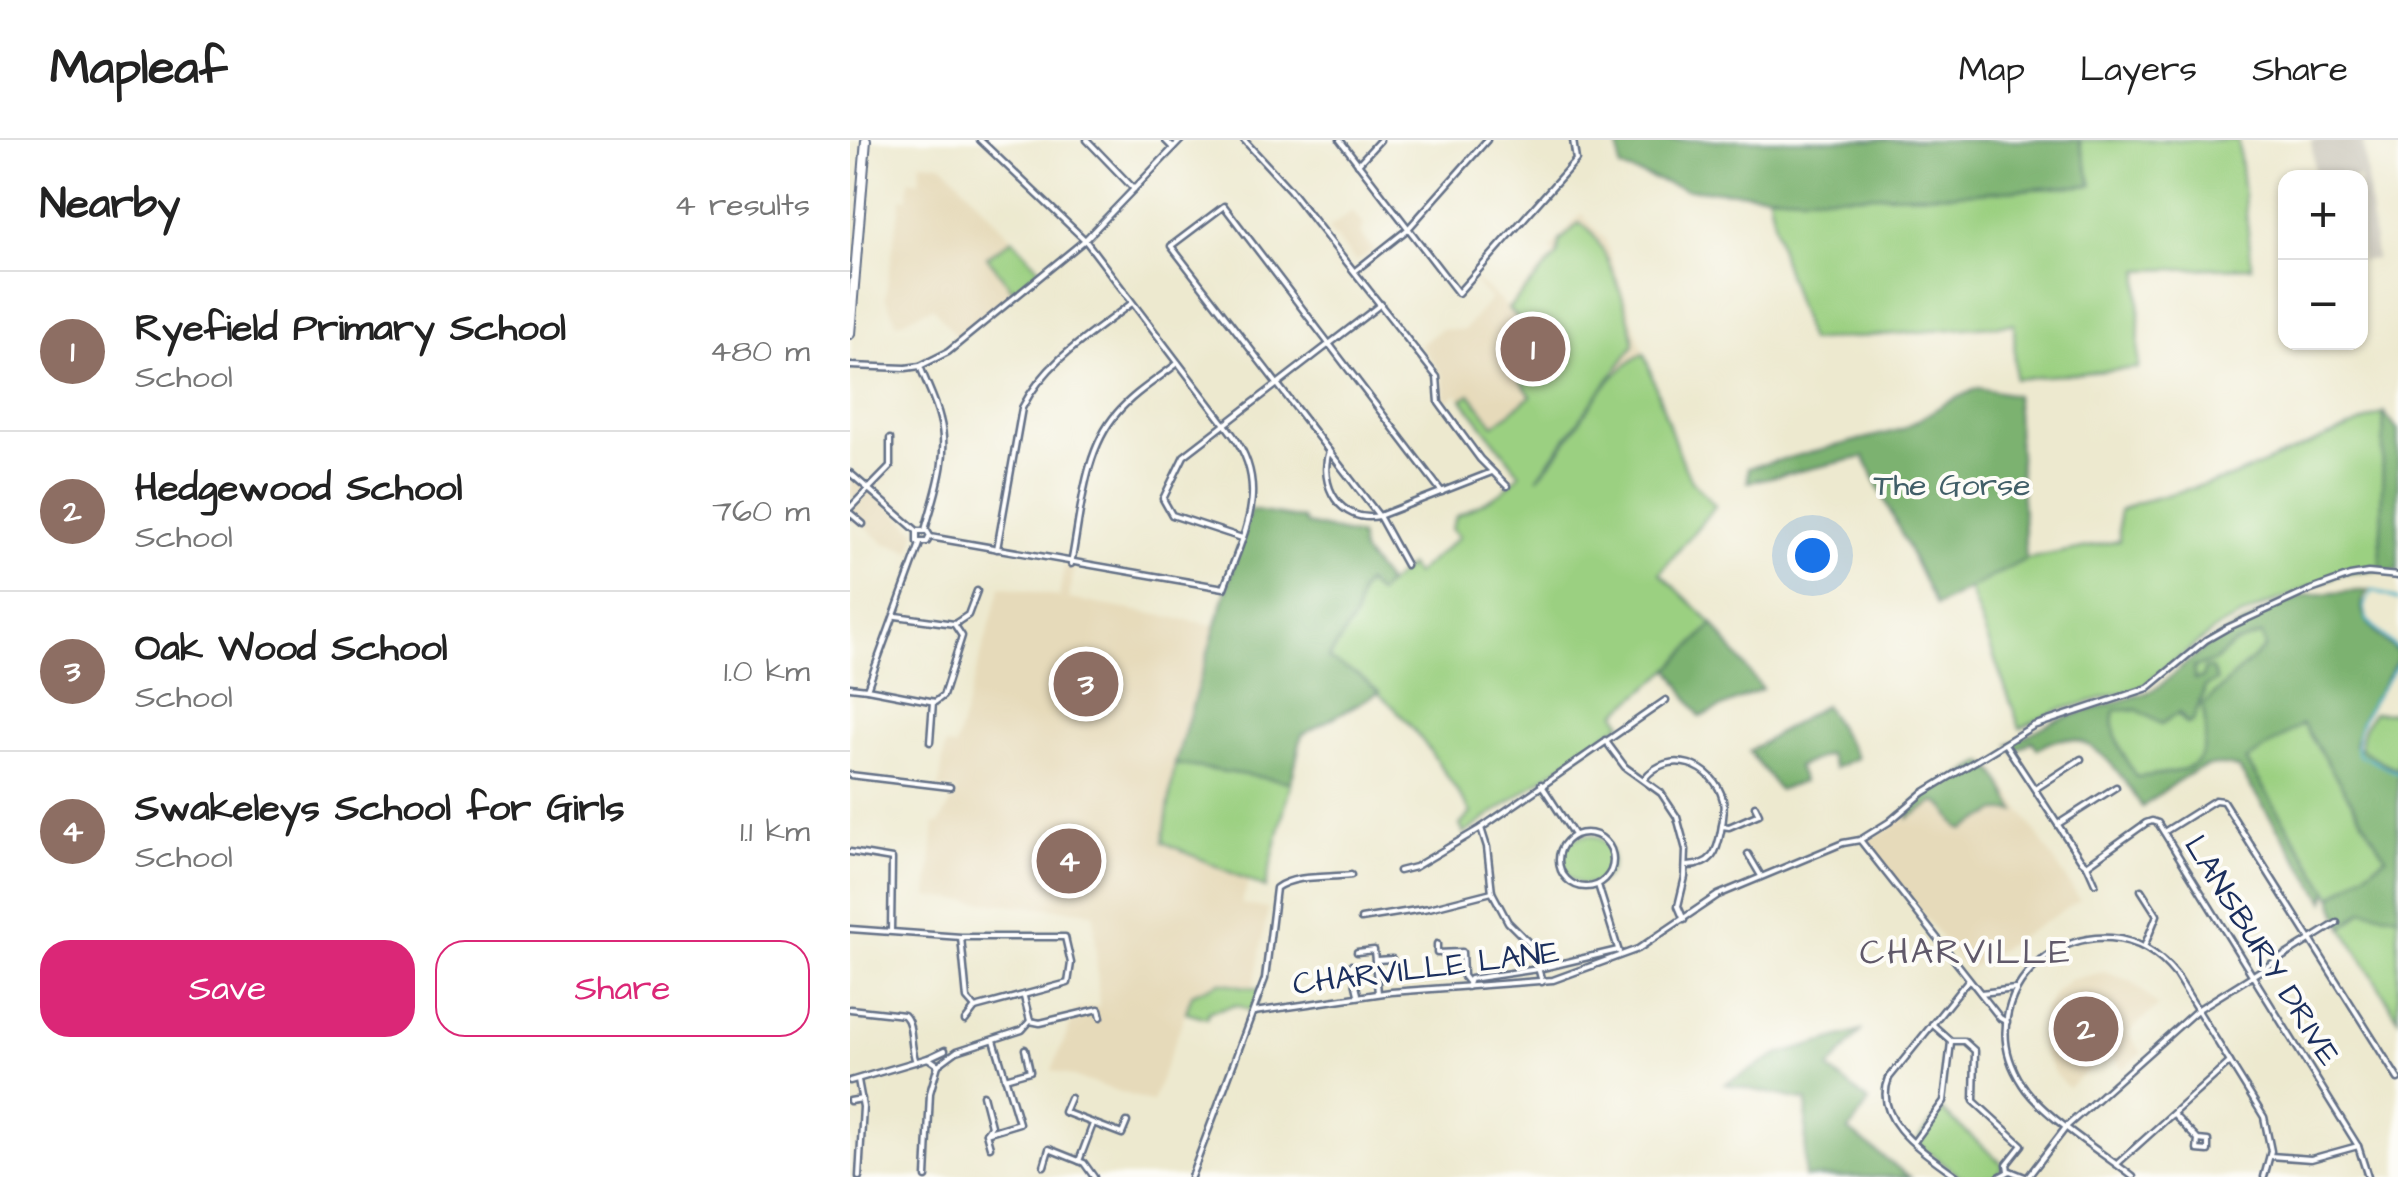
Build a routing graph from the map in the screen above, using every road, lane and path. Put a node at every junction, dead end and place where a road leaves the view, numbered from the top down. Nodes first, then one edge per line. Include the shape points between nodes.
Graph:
1 (866, 140) edge
2 (980, 140) edge
3 (1087, 140) edge
4 (1165, 140) edge
5 (1181, 140) edge
6 (1244, 140) edge
7 (1340, 140) edge
8 (1380, 140) edge
9 (1487, 140) edge
10 (1572, 140) edge
11 (1173, 148) junction
12 (1358, 164) junction
13 (1134, 190) junction
14 (1408, 229) junction
15 (1084, 240) junction
16 (1355, 271) junction
17 (1132, 303) junction
18 (1380, 304) junction
19 (850, 334) edge
20 (1330, 344) junction
21 (1178, 363) junction
22 (850, 366) edge
23 (920, 366) junction
24 (1278, 384) junction
25 (1224, 423) junction
26 (890, 439) dead end
27 (1329, 451) junction
28 (1492, 472) junction
29 (850, 473) edge
30 (1508, 486) dead end
31 (870, 491) junction
32 (1442, 492) junction
33 (850, 511) edge
34 (1379, 516) junction
35 (863, 524) dead end
36 (925, 530) junction
37 (918, 531) junction
38 (930, 537) junction
39 (1242, 538) junction
40 (920, 544) junction
41 (996, 549) junction
42 (1071, 564) junction
43 (1406, 565) dead end
44 (2398, 576) edge
45 (977, 591) dead end
46 (896, 616) junction
47 (954, 624) junction
48 (850, 687) edge
49 (867, 689) junction
50 (1666, 700) dead end
51 (932, 701) junction
52 (1605, 740) junction
53 (930, 742) dead end
54 (2005, 744) junction
55 (2081, 759) dead end
56 (850, 775) edge
57 (1644, 778) junction
58 (1541, 784) junction
59 (950, 787) dead end
60 (2116, 787) dead end
61 (2034, 789) junction
62 (1755, 806) dead end
63 (2058, 824) junction
64 (1722, 826) junction
65 (1480, 828) junction
66 (2164, 832) junction
67 (1575, 836) junction
68 (1860, 840) junction
69 (850, 852) edge
70 (1748, 854) dead end
71 (2087, 865) junction
72 (1686, 866) junction
73 (1399, 871) dead end
74 (1351, 876) dead end
75 (1762, 876) junction
76 (1598, 884) junction
77 (2095, 884) dead end
78 (2141, 890) dead end
79 (1492, 892) junction
80 (1361, 919) dead end
81 (1684, 920) junction
82 (2337, 923) dead end
83 (850, 929) edge
84 (891, 930) junction
85 (961, 937) junction
86 (2311, 939) junction
87 (1436, 944) dead end
88 (2144, 948) junction
89 (1357, 952) dead end
90 (1619, 953) junction
91 (1392, 958) dead end
92 (1376, 960) junction
93 (1351, 965) dead end
94 (1538, 969) junction
95 (2254, 975) junction
96 (1969, 978) junction
97 (1542, 983) junction
98 (1467, 984) junction
99 (2016, 989) junction
100 (1981, 993) junction
101 (1378, 994) junction
102 (1358, 996) junction
103 (1024, 997) junction
104 (976, 1008) junction
105 (850, 1010) edge
106 (2198, 1010) junction
107 (1254, 1012) junction
108 (1101, 1017) dead end
109 (966, 1020) dead end
110 (1030, 1021) junction
111 (2007, 1022) junction
112 (1932, 1024) junction
113 (993, 1039) junction
114 (1951, 1040) junction
115 (945, 1050) dead end
116 (1025, 1050) dead end
117 (928, 1058) junction
118 (916, 1062) junction
119 (2230, 1062) junction
120 (938, 1065) junction
121 (1005, 1078) junction
122 (2398, 1079) edge
123 (858, 1080) junction
124 (850, 1081) edge
125 (983, 1095) dead end
126 (1070, 1098) dead end
127 (862, 1099) junction
128 (850, 1101) edge
129 (2172, 1113) junction
130 (1127, 1122) dead end
131 (1093, 1124) junction
132 (2067, 1126) junction
133 (986, 1133) junction
134 (2198, 1140) dead end
135 (1914, 1142) junction
136 (2358, 1146) junction
137 (990, 1147) dead end
138 (2270, 1156) junction
139 (1079, 1162) junction
140 (2117, 1164) junction
141 (1044, 1166) dead end
142 (2008, 1171) junction
143 (859, 1177) edge
144 (926, 1177) edge
145 (1094, 1177) edge
146 (1191, 1177) edge
147 (1958, 1177) edge
148 (1999, 1177) edge
149 (2027, 1177) edge
150 (2133, 1177) edge
151 (2264, 1177) edge
152 (2368, 1177) edge

1 - 19 main road
2 - 15 street
3 - 13 street
4 - 11 street
5 - 11 street
6 - 16 street
7 - 12 street
8 - 12 street
9 - 14 street
10 - 14 street via 1576,160 1458,293
11 - 13 street
12 - 14 street
13 - 15 street
14 - 16 street
15 - 17 street
15 - 23 street via 948,352
16 - 18 street
17 - 21 street
17 - 41 street via 1032,388 1022,408
18 - 20 street
18 - 28 street via 1438,378 1440,403
20 - 24 street
20 - 24 street via 1224,206 1171,246
20 - 32 street
21 - 25 street
21 - 42 street via 1129,401 1102,435
22 - 23 street
23 - 36 street via 944,439
24 - 25 street
24 - 27 street
25 - 39 street via 1253,476
25 - 39 street via 1184,456 1162,499 1172,515
26 - 31 street via 890,468
27 - 34 street
27 - 34 street via 1325,478 1335,499 1356,515
28 - 30 street
28 - 32 street
29 - 31 street
31 - 33 street
31 - 37 street
32 - 34 street
33 - 35 street
34 - 43 street
36 - 37 street
36 - 38 street
37 - 40 street
38 - 40 street
38 - 41 street
39 - 42 street via 1224,588
40 - 46 street
41 - 42 street
44 - 54 street, CHARVILLE LANE via 2368,573 2308,591 2212,636 2143,690 2052,717
45 - 47 street via 968,615
46 - 47 street
46 - 49 street
47 - 51 street via 962,636 944,696
48 - 49 street
49 - 51 street
50 - 52 street
51 - 53 street
52 - 57 street via 1625,767
52 - 58 street
54 - 61 street
54 - 68 street, CHARVILLE LANE
55 - 61 street
56 - 59 street
57 - 64 street via 1668,761 1701,770 1721,794
57 - 72 street via 1677,817
58 - 65 street
58 - 67 street
60 - 63 street
61 - 63 street
62 - 64 street via 1758,814
63 - 71 street
64 - 72 street via 1713,858
65 - 73 street
65 - 79 street
66 - 71 street, LANSBURY DRIVE via 2150,821
66 - 86 street via 2215,800 2224,802
66 - 95 street, LANSBURY DRIVE
67 - 76 street via 1598,836 1612,850 1612,869
67 - 76 street via 1561,852 1562,873 1579,886
68 - 75 street, CHARVILLE LANE
68 - 96 street
69 - 84 street via 892,859
70 - 75 street
71 - 77 street
72 - 81 street via 1678,906
74 - 107 street via 1277,886 1267,972
75 - 81 street, CHARVILLE LANE via 1718,895
76 - 90 street
78 - 88 street via 2157,915
79 - 80 street
79 - 94 street via 1532,946
81 - 90 street, CHARVILLE LANE
82 - 86 street
83 - 84 street
84 - 85 street
85 - 103 street via 1065,937 1068,983
85 - 104 street via 967,999
86 - 95 street
86 - 122 street
87 - 98 street via 1437,952 1462,952
88 - 99 street via 2108,938 2069,944 2037,963
88 - 106 street via 2168,966
89 - 92 street via 1374,950
90 - 94 street
90 - 97 street, CHARVILLE LANE
91 - 92 street
92 - 101 street
93 - 102 street
94 - 97 street
94 - 98 street
95 - 106 street
95 - 136 street, LANSBURY DRIVE
96 - 100 street
96 - 112 street
97 - 98 street, CHARVILLE LANE
98 - 101 street, CHARVILLE LANE
99 - 100 street
99 - 111 street
100 - 111 street
101 - 102 street, CHARVILLE LANE
102 - 107 street, CHARVILLE LANE
103 - 104 street
103 - 110 street
104 - 109 street
105 - 118 street via 904,1015
106 - 119 street
106 - 132 street
107 - 146 street
108 - 110 street via 1099,1009
110 - 113 street
111 - 132 street via 2019,1080
112 - 114 street
112 - 135 street via 1886,1084 1894,1122
113 - 120 street
113 - 121 street
114 - 135 street via 1944,1101
114 - 142 street via 1964,1041 1977,1054 1974,1101 2022,1145
115 - 117 street
116 - 121 street via 1030,1071
117 - 118 street
117 - 120 street
118 - 123 street
119 - 129 street
119 - 138 street via 2266,1122
120 - 144 street via 930,1092
121 - 133 street via 1019,1123
123 - 124 street
123 - 127 street
125 - 133 street via 991,1126
126 - 131 street via 1064,1112
127 - 128 street
127 - 143 street
129 - 134 street
129 - 140 street
130 - 131 street via 1122,1134
131 - 139 street
132 - 140 street
132 - 149 street
133 - 137 street
135 - 147 street
136 - 138 street via 2311,1159
136 - 152 street, LANSBURY DRIVE
138 - 151 street
139 - 141 street via 1050,1150
139 - 145 street
140 - 150 street
142 - 148 street
142 - 149 street

